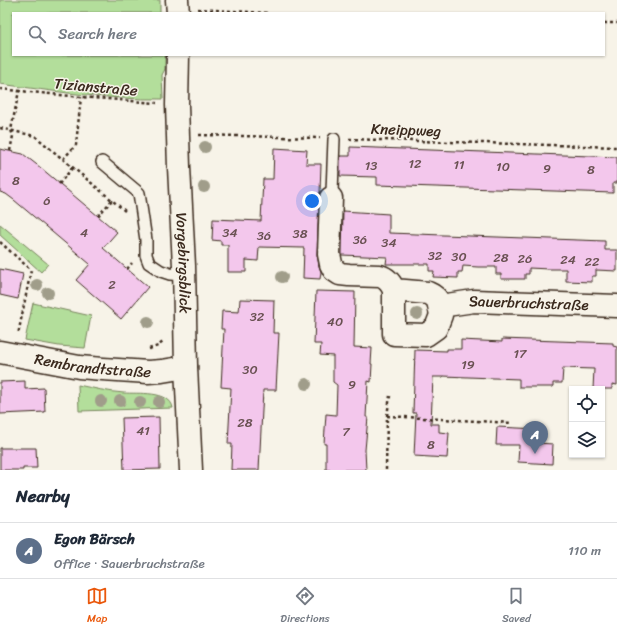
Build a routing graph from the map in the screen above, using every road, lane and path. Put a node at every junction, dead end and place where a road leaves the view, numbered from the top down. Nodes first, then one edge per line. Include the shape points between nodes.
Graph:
1 (178, 7) edge
2 (252, 12) edge
3 (605, 23) edge
4 (617, 23) edge
5 (178, 56) edge
6 (0, 88) edge
7 (19, 91) junction
8 (82, 97) junction
9 (177, 105) junction
10 (0, 128) edge
11 (12, 130) junction
12 (194, 135) dead end
13 (334, 139) junction
14 (617, 147) edge
15 (10, 151) dead end
16 (63, 159) junction
17 (102, 162) dead end
18 (73, 167) junction
19 (59, 184) dead end
20 (332, 195) joint
21 (112, 200) junction
22 (129, 215) dead end
23 (98, 216) dead end
24 (0, 242) edge
25 (131, 256) dead end
26 (132, 263) junction
27 (138, 268) dead end
28 (127, 269) dead end
29 (184, 275) junction
30 (394, 290) junction
31 (440, 306) junction
32 (617, 306) edge
33 (165, 340) dead end
34 (7, 353) edge
35 (186, 367) junction
36 (148, 372) junction
37 (390, 396) dead end
38 (387, 416) junction
39 (513, 423) dead end
40 (191, 470) edge
41 (386, 470) edge

1 - 2 path
3 - 4 path
5 - 9 street, Vorgebirgsblick
6 - 7 path, Tizianstraße
7 - 8 path, Tizianstraße
7 - 11 path
8 - 9 path, Tizianstraße
8 - 16 path via 76,144
9 - 29 street, Vorgebirgsblick
10 - 11 path
11 - 15 path
11 - 16 path via 35,136
12 - 13 path, Kneippweg
13 - 14 path, Kneippweg
13 - 20 lane
16 - 18 path
17 - 29 lane via 139,193 149,263 161,271
18 - 19 path
18 - 21 path
20 - 30 street via 330,264 340,274 385,278
21 - 22 path
21 - 23 path
24 - 34 path via 31,270 20,331
25 - 26 path
26 - 27 path
26 - 28 path
29 - 35 street, Vorgebirgsblick
30 - 31 street via 428,293 436,298
30 - 31 street via 394,334 426,335 436,328 439,322
31 - 32 street, Sauerbruchstraße via 474,301
33 - 36 path via 158,346 146,350
34 - 36 street, Rembrandtstraße via 79,367
35 - 36 street, Rembrandtstraße
35 - 40 street, Vorgebirgsblick
37 - 38 path
38 - 39 path
38 - 41 path

